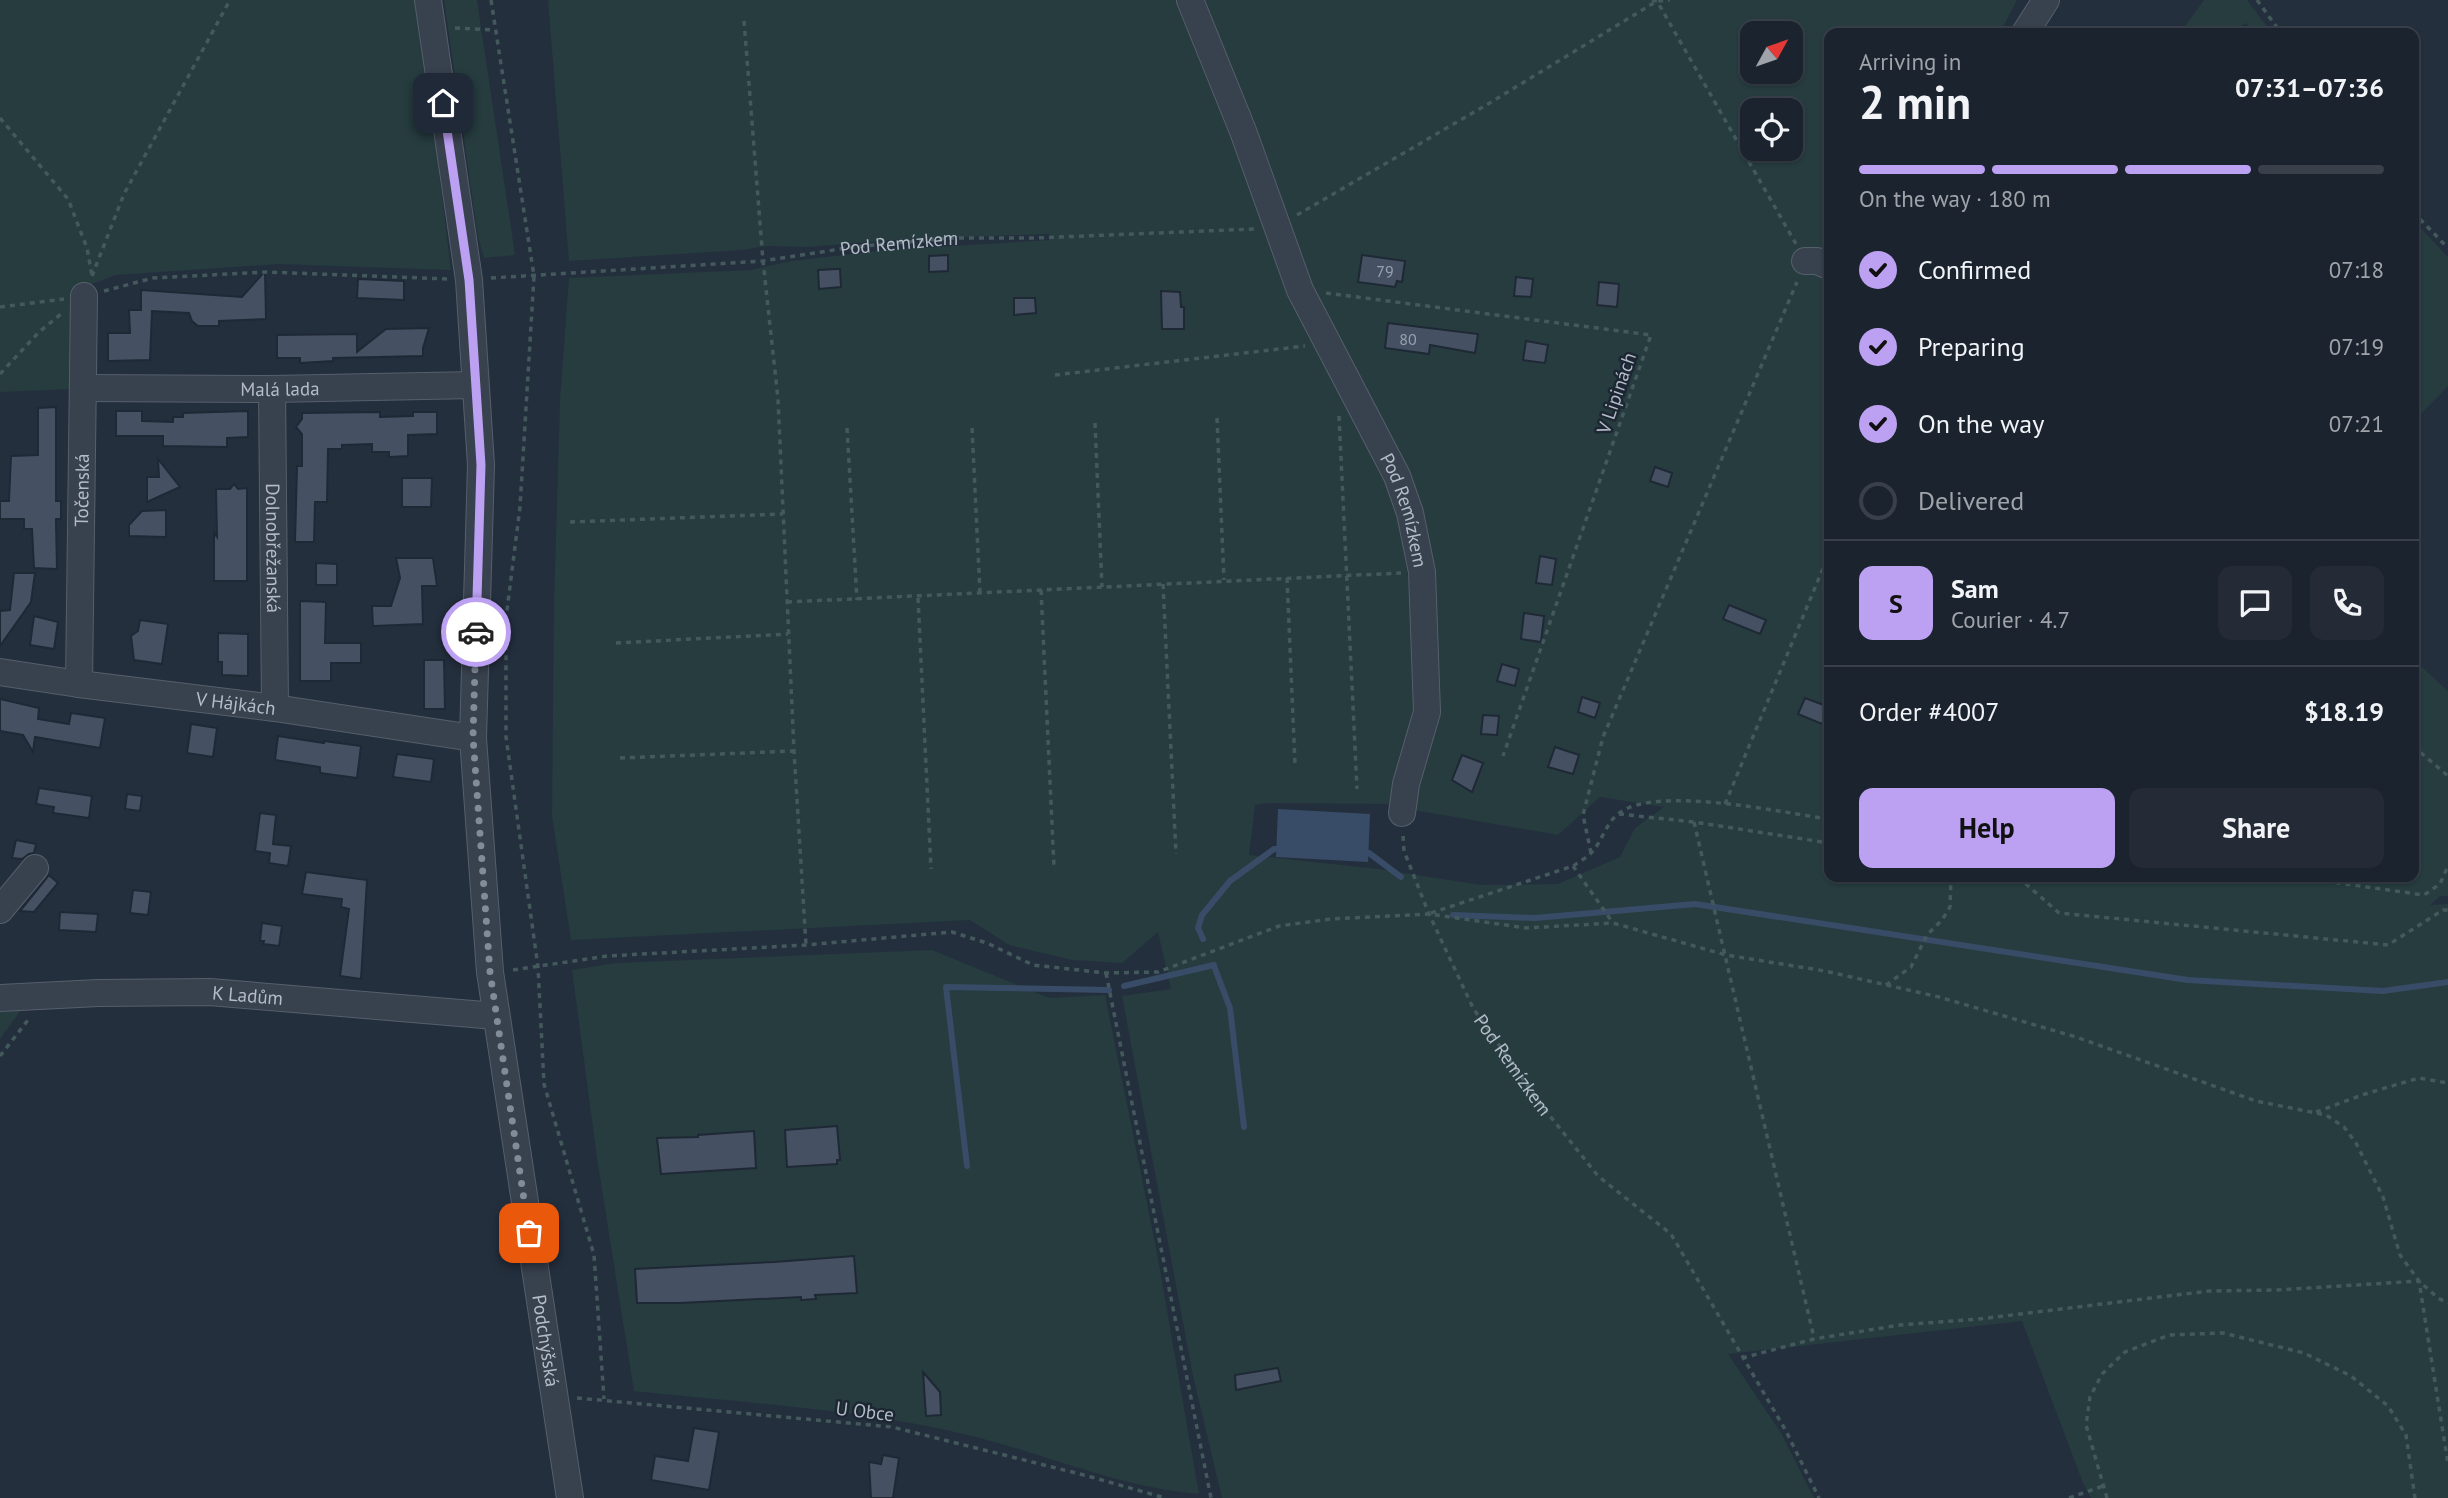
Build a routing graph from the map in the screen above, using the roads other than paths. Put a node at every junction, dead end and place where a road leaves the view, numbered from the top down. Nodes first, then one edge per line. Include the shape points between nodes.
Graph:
1 (428, 0) edge
2 (1190, 0) edge
3 (2046, 0) edge
4 (2028, 28) edge
5 (88, 286) road end
6 (475, 385) junction
7 (84, 388) junction
8 (272, 390) junction
9 (0, 672) edge
10 (79, 684) junction
11 (275, 708) junction
12 (473, 737) junction
13 (1402, 813) road end
14 (35, 868) dead end
15 (0, 910) edge
16 (0, 998) edge
17 (496, 1016) junction
18 (570, 1498) edge

1 - 6 street, Podchýšská via 469,280
2 - 13 street, Pod Remízkem via 1300,289 1397,475 1410,513 1422,572 1427,712
3 - 4 street
5 - 7 street, Točenská
6 - 8 street, Malá lada
6 - 12 street, Podchýšská via 481,465
7 - 8 street, Malá lada
7 - 10 street, Točenská
8 - 11 street, Dolnobřežanská
9 - 10 street, V Hájkách
10 - 11 street, V Hájkách
11 - 12 street, V Hájkách
12 - 17 street, Podchýšská
14 - 15 street
16 - 17 street, K Ladům via 210,992
17 - 18 street, Podchýšská

